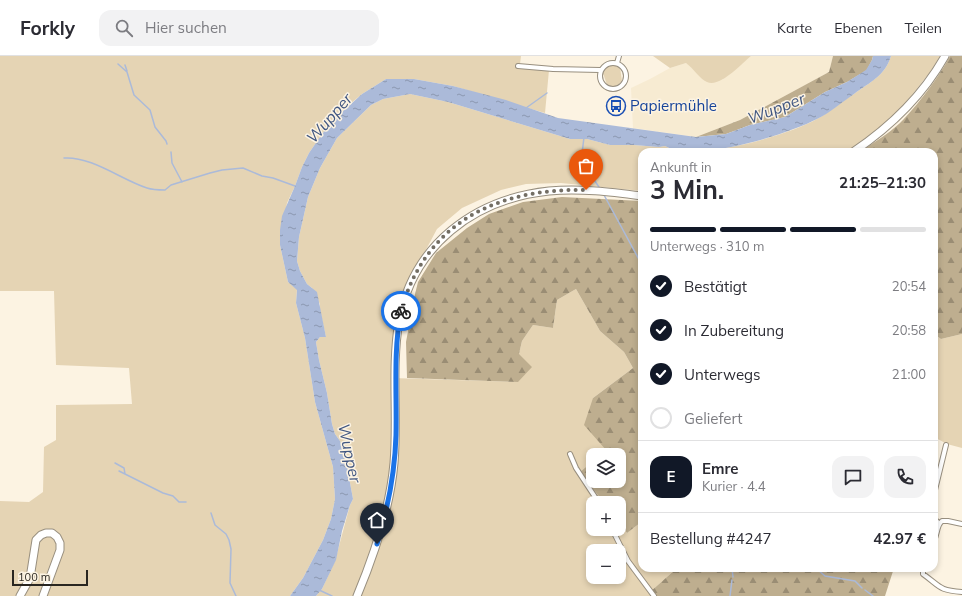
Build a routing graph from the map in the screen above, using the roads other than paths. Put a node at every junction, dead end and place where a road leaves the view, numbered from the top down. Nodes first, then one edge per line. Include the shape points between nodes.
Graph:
1 (619, 56) edge
2 (945, 56) edge
3 (617, 63) junction
4 (518, 66) dead end
5 (600, 70) junction
6 (859, 148) edge
7 (638, 195) edge
8 (946, 446) dead end
9 (570, 454) dead end
10 (938, 478) edge
11 (594, 496) edge
12 (939, 524) joint
13 (962, 524) edge
14 (938, 530) edge
15 (616, 536) edge
16 (923, 572) edge
17 (962, 592) edge
18 (20, 596) edge
19 (43, 596) edge
20 (357, 596) edge
21 (654, 596) edge

1 - 3 street
2 - 6 main road via 908,106 881,132
3 - 5 street via 607,64
3 - 5 street via 624,68 626,76 620,87 611,89 604,86
4 - 5 street
7 - 20 main road via 595,190 564,190 514,197 494,204 451,230 420,266 401,310 396,342 396,436 390,494 374,552
8 - 10 street
9 - 11 street
12 - 13 street via 942,521
12 - 14 street
15 - 21 street via 628,561
16 - 17 street via 941,589
18 - 19 main road via 30,578 36,540 41,535 50,533 57,537 60,546

